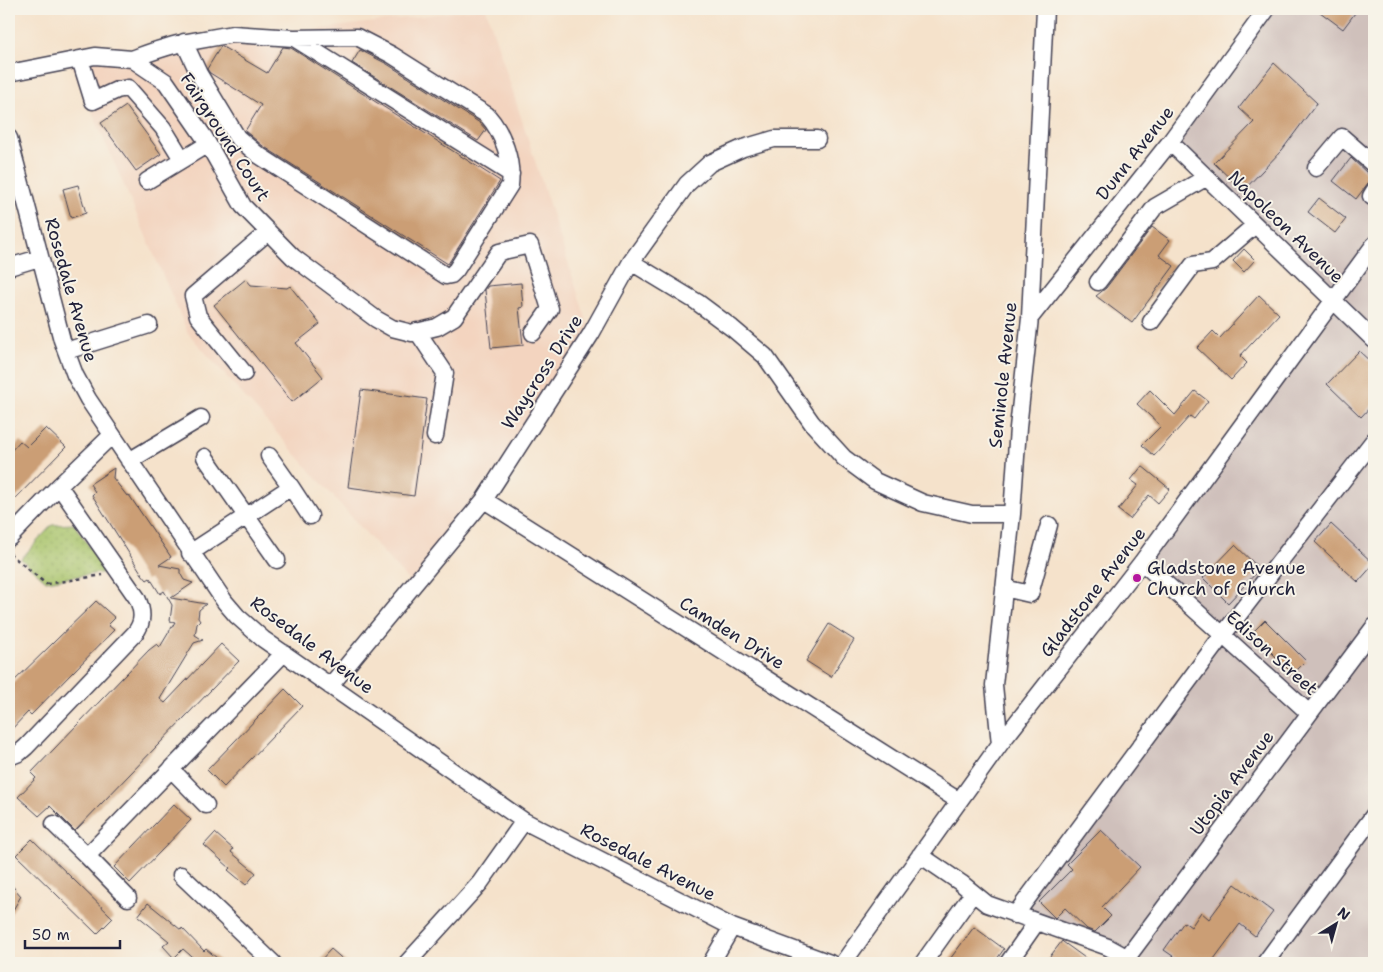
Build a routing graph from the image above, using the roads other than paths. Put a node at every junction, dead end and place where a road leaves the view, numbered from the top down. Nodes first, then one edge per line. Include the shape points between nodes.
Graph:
1 (1045, 9) edge
2 (1267, 9) edge
3 (294, 38) junction
4 (184, 42) junction
5 (80, 59) junction
6 (132, 60) junction
7 (9, 73) edge
8 (9, 138) edge
9 (817, 139) dead end
10 (1170, 142) junction
11 (208, 144) junction
12 (182, 159) junction
13 (1374, 165) edge
14 (1316, 168) dead end
15 (511, 174) junction
16 (1207, 177) junction
17 (146, 182) dead end
18 (1374, 191) edge
19 (1374, 198) edge
20 (1255, 224) junction
21 (268, 232) junction
22 (1374, 245) edge
23 (39, 258) junction
24 (631, 262) junction
25 (9, 267) edge
26 (1098, 282) dead end
27 (1334, 300) junction
28 (1030, 318) junction
29 (1151, 322) dead end
30 (149, 325) dead end
31 (417, 331) junction
32 (533, 333) dead end
33 (1374, 340) edge
34 (66, 352) junction
35 (244, 373) dead end
36 (201, 418) dead end
37 (112, 435) junction
38 (434, 436) dead end
39 (1374, 440) edge
40 (269, 456) dead end
41 (205, 457) dead end
42 (129, 461) junction
43 (59, 486) junction
44 (291, 487) junction
45 (484, 500) junction
46 (1012, 514) junction
47 (246, 516) junction
48 (310, 516) dead end
49 (1049, 525) dead end
50 (9, 538) edge
51 (190, 553) junction
52 (277, 560) dead end
53 (1142, 562) junction
54 (1004, 588) junction
55 (1374, 627) edge
56 (1222, 636) junction
57 (284, 654) junction
58 (330, 686) junction
59 (1309, 713) junction
60 (1000, 744) junction
61 (9, 757) edge
62 (172, 769) junction
63 (959, 800) junction
64 (206, 805) dead end
65 (1374, 816) edge
66 (524, 821) junction
67 (54, 824) dead end
68 (920, 855) junction
69 (87, 856) junction
70 (181, 876) dead end
71 (973, 893) junction
72 (128, 898) dead end
73 (1015, 915) junction
74 (1036, 923) junction
75 (732, 927) junction
76 (1126, 960) edge
77 (273, 963) edge
78 (407, 963) edge
79 (711, 963) edge
80 (830, 963) edge
81 (843, 963) edge
82 (922, 963) edge
83 (1008, 963) edge
84 (1265, 963) edge

1 - 28 street, Seminole Avenue
2 - 10 street, Dunn Avenue
3 - 4 street via 233,34
3 - 15 street
3 - 15 street via 357,37 400,60 487,115 496,125
4 - 6 street
4 - 15 street via 237,137 257,154 446,276 456,270 494,213 510,185
5 - 6 street, Fairground Court via 95,56
5 - 7 street, Fairground Court
5 - 12 street via 93,101 128,88 163,128
6 - 11 street, Fairground Court via 166,82
8 - 23 street, Rosedale Avenue
9 - 24 street, Waycross Drive via 774,139 710,163 687,184
10 - 16 street, Napoleon Avenue
10 - 28 street, Dunn Avenue
11 - 12 street
11 - 21 street, Fairground Court via 243,206
12 - 17 street
13 - 14 street via 1342,137
16 - 20 street, Napoleon Avenue
16 - 26 street via 1154,207
18 - 19 street via 1371,196
20 - 27 street, Napoleon Avenue
20 - 29 street via 1212,262 1193,265
21 - 31 street, Fairground Court via 293,257 392,328 412,333
21 - 35 street via 193,296 198,316
22 - 27 street, Gladstone Avenue
23 - 25 street
23 - 34 street, Rosedale Avenue
24 - 45 street, Waycross Drive via 591,334
24 - 46 street via 697,302 765,356 812,423 844,458 875,481 923,503 972,514
27 - 33 street, Napoleon Avenue
27 - 53 street, Gladstone Avenue
28 - 46 street, Seminole Avenue
30 - 34 street
31 - 32 street via 437,327 454,317 499,252 530,245 550,309
31 - 38 street via 445,373
34 - 37 street, Rosedale Avenue via 88,399
36 - 42 street
37 - 42 street, Rosedale Avenue
37 - 43 street
39 - 56 street
40 - 44 street
41 - 47 street
42 - 51 street, Rosedale Avenue
43 - 50 street
43 - 61 street via 140,604 142,620 139,628 26,747
44 - 47 street
44 - 48 street
45 - 58 street, Waycross Drive
45 - 63 street, Camden Drive
46 - 54 street, Seminole Avenue
47 - 51 street
47 - 52 street
49 - 54 street via 1030,594
51 - 57 street, Rosedale Avenue via 237,616
53 - 56 street, Edison Street
53 - 60 street, Gladstone Avenue
54 - 60 street, Seminole Avenue via 994,685
55 - 59 street, Utopia Avenue
56 - 59 street, Edison Street
56 - 73 street
57 - 58 street, Rosedale Avenue
57 - 62 street
58 - 66 street, Rosedale Avenue
59 - 76 street, Utopia Avenue
60 - 63 street, Gladstone Avenue
62 - 64 street
62 - 69 street
63 - 68 street, Gladstone Avenue
65 - 84 street
66 - 75 street, Rosedale Avenue
66 - 78 street via 480,883
67 - 69 street
68 - 71 street
68 - 81 street, Gladstone Avenue
69 - 72 street
70 - 77 street
71 - 73 street via 987,904
71 - 82 street
73 - 74 street
74 - 76 street via 1108,947
74 - 83 street
75 - 79 street
75 - 80 street, Rosedale Avenue

